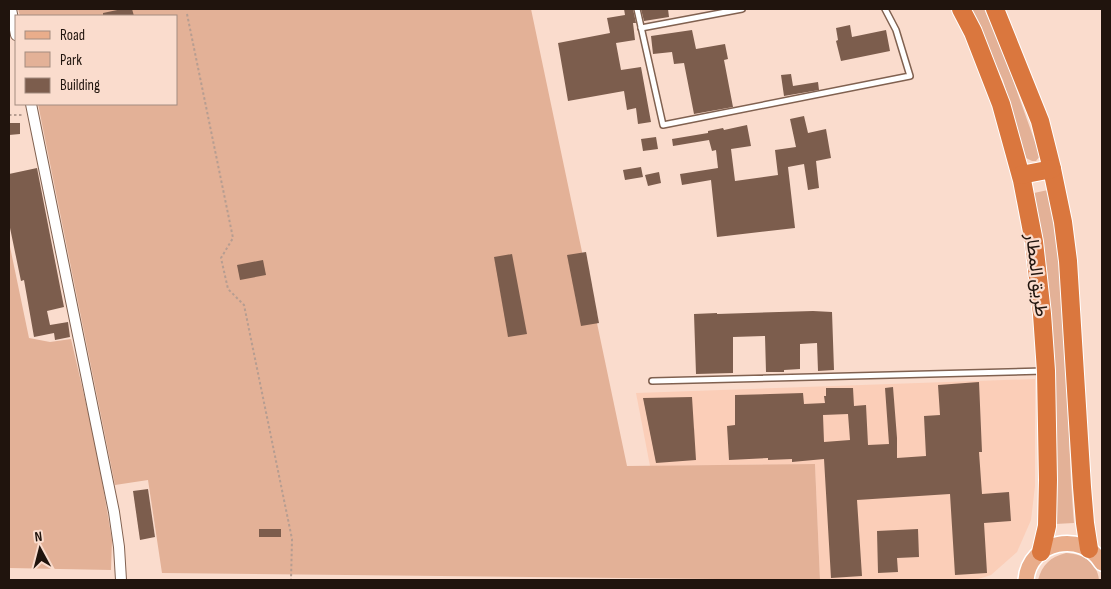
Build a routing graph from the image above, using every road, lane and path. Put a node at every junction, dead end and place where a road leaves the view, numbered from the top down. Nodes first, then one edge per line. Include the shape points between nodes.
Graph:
1 (11, 9) edge
2 (637, 9) edge
3 (742, 9) edge
4 (885, 9) edge
5 (961, 9) edge
6 (996, 9) edge
7 (187, 14) dead end
8 (641, 28) junction
9 (15, 30) edge
10 (31, 105) edge
11 (9, 115) edge
12 (33, 115) junction
13 (1052, 170) junction
14 (1020, 176) junction
15 (1046, 371) junction
16 (652, 381) dead end
17 (1089, 549) junction
18 (1041, 552) junction
19 (1102, 563) edge
20 (1023, 579) edge
21 (121, 580) edge
22 (291, 580) edge

1 - 9 street
2 - 8 lane
3 - 8 lane
4 - 8 lane via 896,30 910,76 663,125
5 - 14 highway, طريق المطار via 1001,104
6 - 13 highway, طريق المطار via 1040,121
7 - 22 path via 233,238 221,258 228,289 244,305 292,539
10 - 12 street
11 - 12 path
12 - 21 street via 114,512
13 - 14 highway
13 - 17 highway, طريق المطار via 1068,261
14 - 15 highway, طريق المطار via 1034,242
15 - 16 lane
15 - 18 highway, طريق المطار via 1048,507
17 - 18 main road via 1064,543
17 - 19 main road
18 - 20 main road

